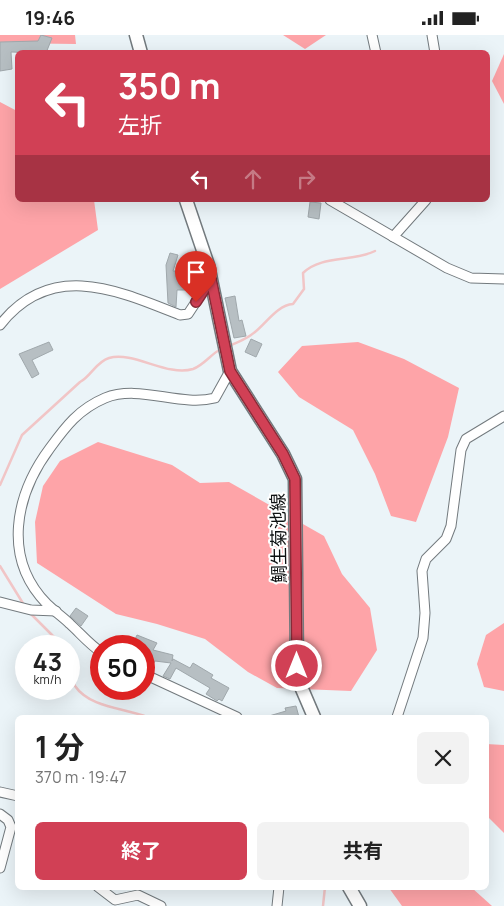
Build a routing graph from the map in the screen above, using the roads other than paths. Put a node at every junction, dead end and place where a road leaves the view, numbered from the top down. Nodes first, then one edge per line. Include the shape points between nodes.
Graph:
1 (136, 35) edge
2 (372, 35) edge
3 (432, 35) edge
4 (140, 50) edge
5 (375, 50) edge
6 (434, 50) edge
7 (187, 202) edge
8 (333, 202) edge
9 (424, 202) edge
10 (394, 237) junction
11 (211, 279) junction
12 (504, 279) edge
13 (0, 325) edge
14 (230, 371) junction
15 (504, 416) edge
16 (0, 602) edge
17 (56, 611) junction
18 (90, 642) edge
19 (155, 679) edge
20 (233, 715) edge
21 (313, 715) edge
22 (398, 715) edge
23 (0, 792) edge
24 (15, 795) edge
25 (0, 814) edge
26 (0, 868) edge
27 (101, 890) edge
28 (279, 890) edge
29 (351, 890) edge
30 (114, 903) edge
31 (161, 906) edge
32 (278, 906) edge
33 (360, 906) edge

1 - 4 main road
2 - 5 street
3 - 6 street
7 - 11 main road, 鯛生菊池線
8 - 10 street
9 - 10 street
10 - 12 street via 447,268 472,278
11 - 13 street via 188,314 180,315 100,286 79,285 43,291 21,302
11 - 14 main road, 鯛生菊池線
14 - 17 street via 215,398 191,401 152,395 108,397 85,407 69,421 39,463 24,493 16,532 32,584
14 - 21 main road, 鯛生菊池線 via 283,454 295,479 297,666
15 - 22 street via 466,439 461,450 451,526 446,539 426,559 422,571 426,613 424,638
16 - 17 street via 31,610
17 - 18 street
19 - 20 street
23 - 24 street
25 - 26 street via 11,827
27 - 30 street
28 - 32 street
29 - 33 main road
30 - 31 street via 138,895

